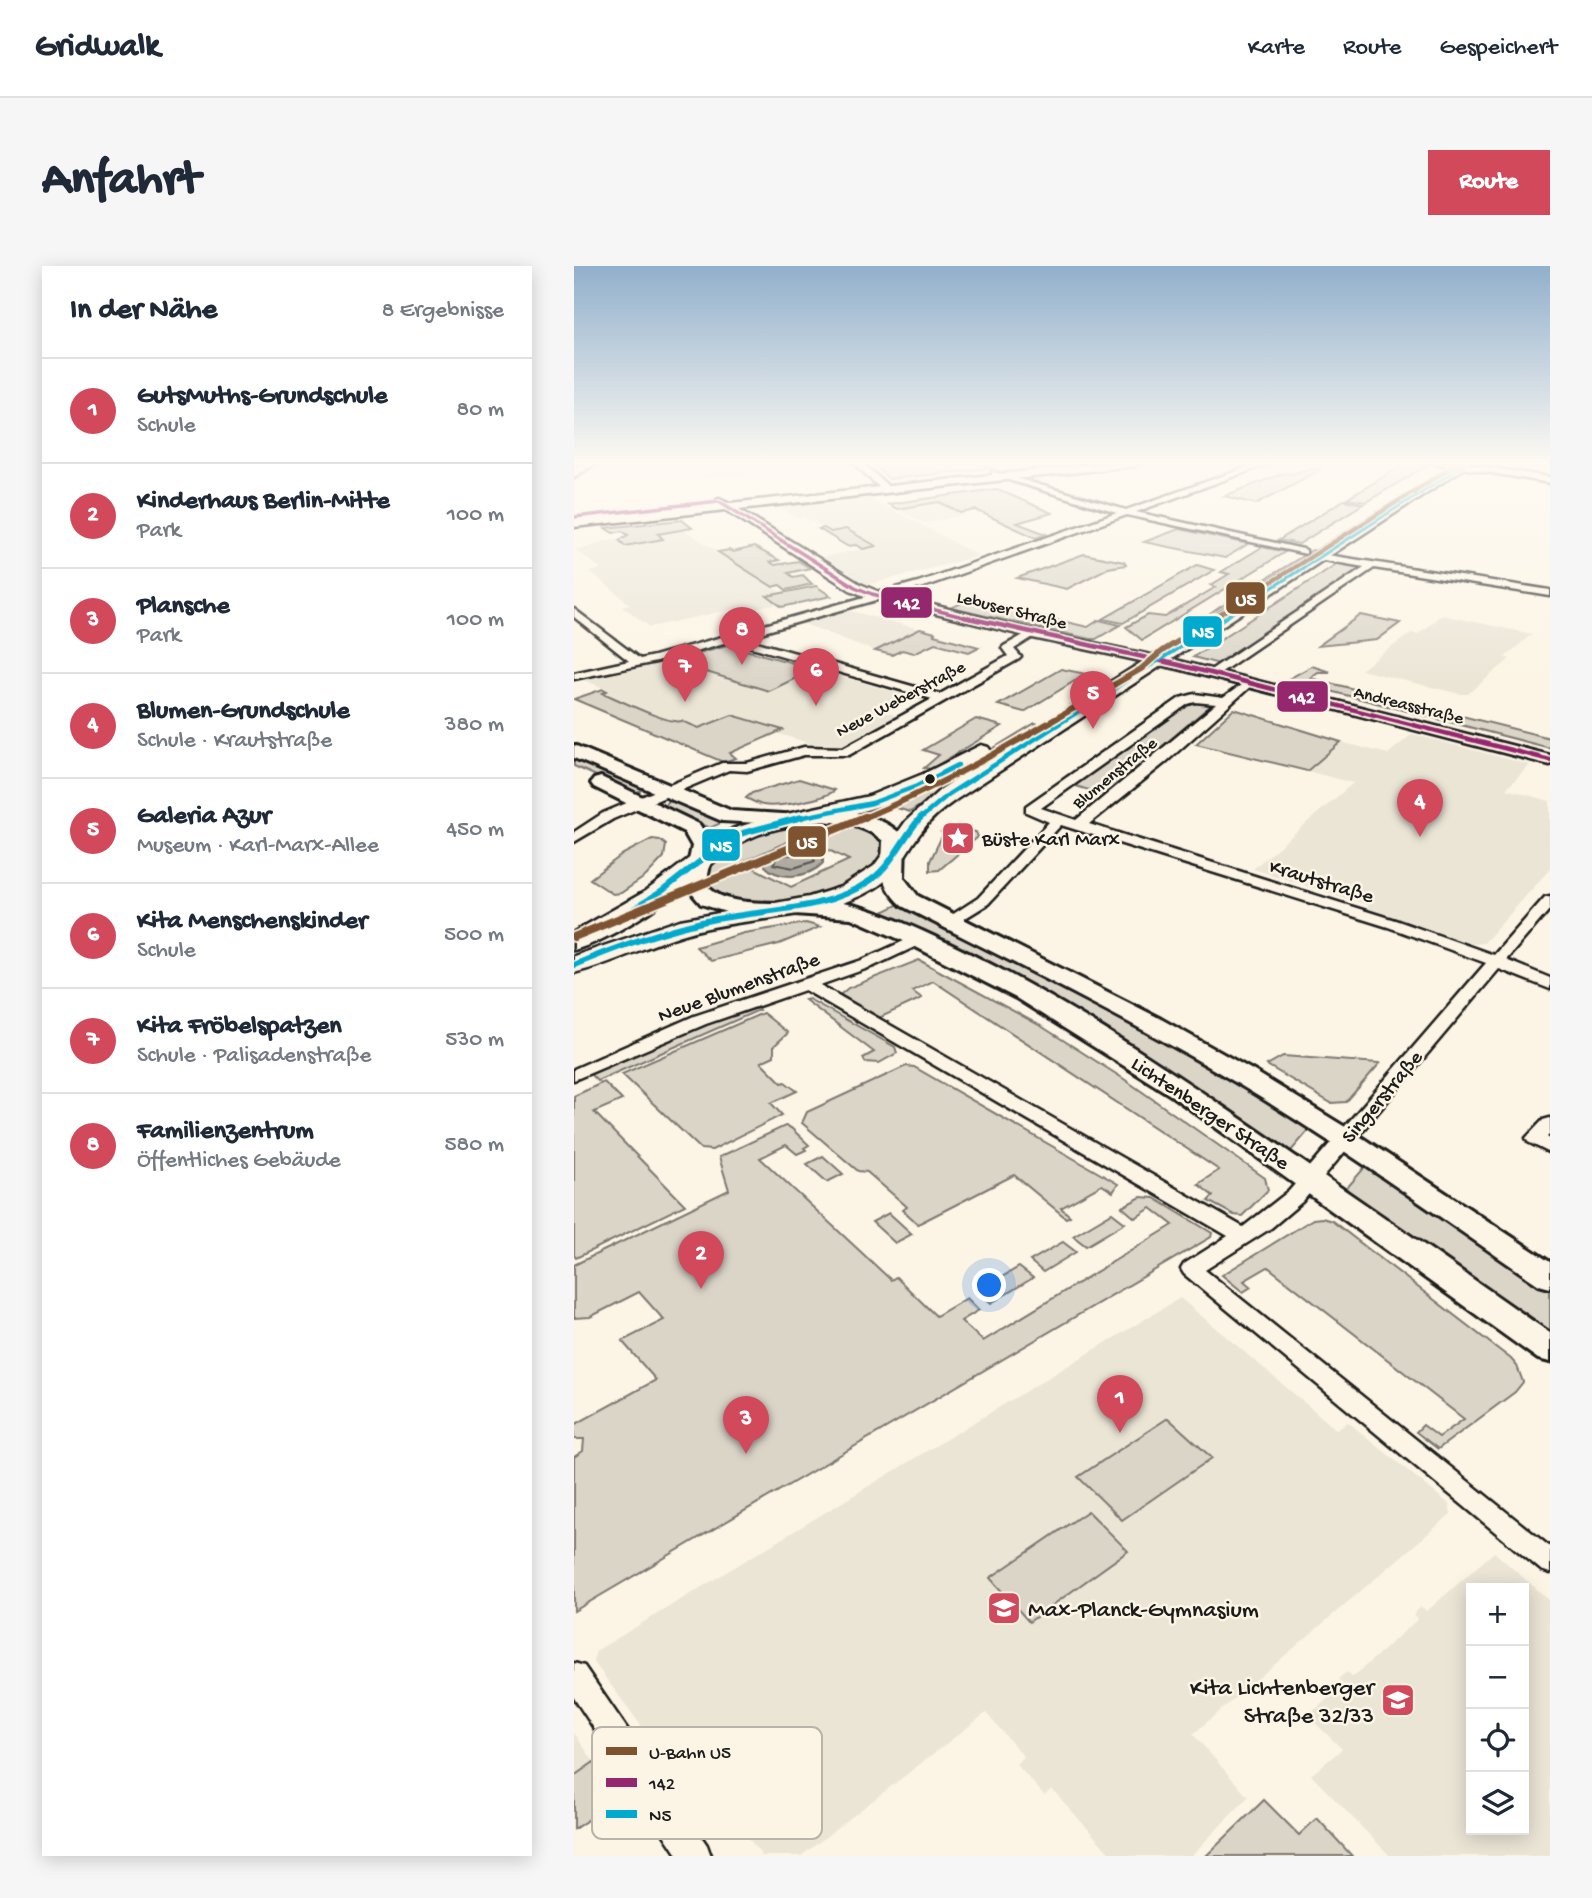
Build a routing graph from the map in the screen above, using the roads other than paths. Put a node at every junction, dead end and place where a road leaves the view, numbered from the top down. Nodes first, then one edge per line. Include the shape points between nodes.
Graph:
1 (776, 537) edge
2 (1056, 537) edge
3 (1238, 537) edge
4 (1336, 537) edge
5 (1341, 537) edge
6 (1312, 554) junction
7 (1374, 564) junction
8 (1550, 593) edge
9 (880, 596) junction
10 (574, 612) edge
11 (1033, 634) junction
12 (732, 638) junction
13 (1135, 656) junction
14 (1158, 660) junction
15 (637, 663) junction
16 (1213, 673) junction
17 (574, 676) edge
18 (1248, 682) junction
19 (942, 698) junction
20 (1225, 702) junction
21 (574, 751) edge
22 (1550, 760) edge
23 (574, 770) edge
24 (666, 792) junction
25 (642, 802) junction
26 (799, 818) junction
27 (1058, 820) junction
28 (1079, 825) junction
29 (574, 838) edge
30 (893, 859) junction
31 (700, 861) junction
32 (1550, 900) edge
33 (776, 908) junction
34 (950, 922) junction
35 (917, 940) junction
36 (574, 942) edge
37 (1496, 962) junction
38 (574, 965) edge
39 (1550, 984) edge
40 (808, 985) junction
41 (574, 1075) edge
42 (1550, 1124) edge
43 (1345, 1139) junction
44 (1550, 1147) edge
45 (1310, 1180) junction
46 (1243, 1236) junction
47 (1550, 1277) edge
48 (1550, 1350) edge
49 (1550, 1562) edge
50 (574, 1675) edge
51 (609, 1727) edge
52 (685, 1839) edge
53 (696, 1856) edge

1 - 9 street, Lebuser Straße via 855,587
2 - 9 street
3 - 6 street
4 - 6 main road
5 - 6 main road
6 - 7 street
6 - 13 main road
6 - 14 main road
7 - 8 street
7 - 16 street
9 - 11 street, Lebuser Straße
9 - 12 street
10 - 15 street
11 - 13 street, Lebuser Straße
11 - 19 street, Neue Weberstraße via 1008,648 1015,657
12 - 15 street
12 - 19 street
13 - 14 street, Andreasstraße
13 - 26 main road via 941,775 872,803
14 - 16 street, Andreasstraße
14 - 30 main road via 931,808
15 - 17 street
16 - 18 street, Andreasstraße
18 - 20 street, Blumenstraße
18 - 22 street, Andreasstraße
19 - 24 street, Neue Weberstraße via 845,752 804,751 747,767 727,766
20 - 27 street, Blumenstraße via 1184,701 1031,808
20 - 28 street, Blumenstraße
21 - 24 main road
23 - 25 main road
24 - 25 street, Neue Weberstraße
24 - 26 main road via 744,820
25 - 29 street, Neue Weberstraße via 608,816
25 - 31 main road via 692,828 703,846
26 - 30 main road, Lichtenberger Straße via 841,817 875,824 894,839
26 - 31 main road via 743,833
27 - 28 street, Blumenstraße
27 - 34 street via 983,901
28 - 37 street, Krautstraße via 1394,924
30 - 33 main road via 879,875 849,892
30 - 34 main road, Lichtenberger Straße via 890,870 900,891
31 - 33 main road via 695,884 705,897 741,907
31 - 36 main road via 662,892
32 - 37 street, Singerstraße
33 - 35 main road, Lichtenberger Straße via 849,911
33 - 38 main road via 705,921
34 - 43 main road, Lichtenberger Straße via 1152,1024
35 - 40 street, Neue Blumenstraße
35 - 45 main road, Lichtenberger Straße via 1037,1000 1104,1040
37 - 39 street, Krautstraße
37 - 43 street, Singerstraße
40 - 41 street, Neue Blumenstraße via 700,1020
40 - 46 street
42 - 44 street via 1535,1138
43 - 45 street, Singerstraße
43 - 47 main road, Lichtenberger Straße
45 - 46 street, Singerstraße
45 - 48 main road, Lichtenberger Straße
46 - 49 street, Singerstraße via 1191,1269
50 - 51 street
52 - 53 street

